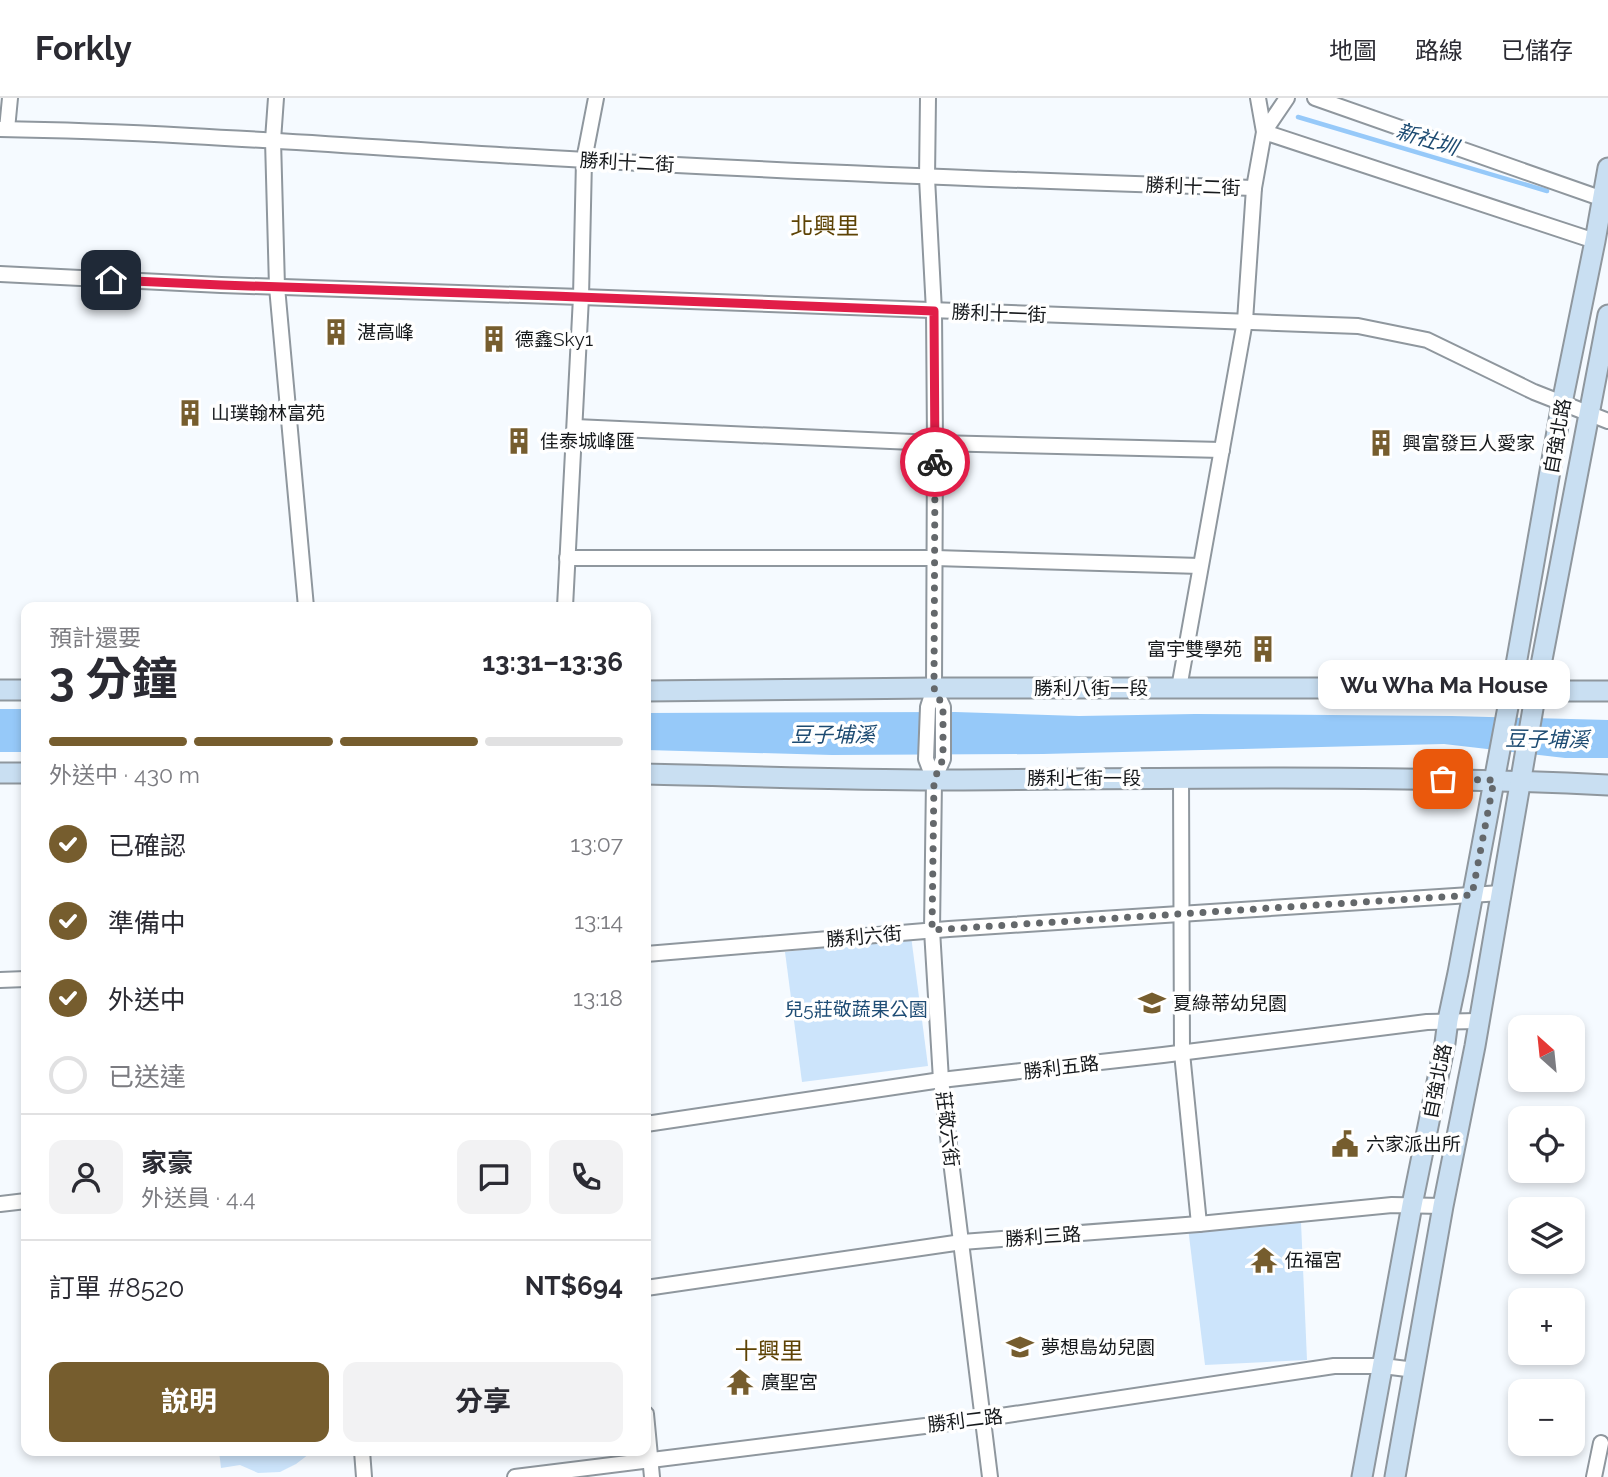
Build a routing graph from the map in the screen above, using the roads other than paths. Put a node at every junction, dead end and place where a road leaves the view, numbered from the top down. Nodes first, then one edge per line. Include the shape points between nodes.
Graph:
1 (9, 98) edge
2 (276, 98) edge
3 (596, 98) edge
4 (928, 98) edge
5 (1258, 98) edge
6 (1287, 98) edge
7 (1315, 98) edge
8 (4, 129) edge
9 (1264, 132) junction
10 (273, 140) junction
11 (584, 160) junction
12 (1608, 168) edge
13 (927, 178) junction
14 (1254, 188) junction
15 (1603, 199) junction
16 (1595, 242) junction
17 (0, 274) edge
18 (277, 287) junction
19 (581, 297) junction
20 (934, 311) junction
21 (1608, 316) edge
22 (1245, 321) junction
23 (1562, 403) junction
24 (1599, 417) edge
25 (575, 427) junction
26 (936, 443) junction
27 (1222, 450) junction
28 (567, 558) junction
29 (935, 558) junction
30 (1200, 566) junction
31 (306, 602) edge
32 (565, 602) edge
33 (1179, 688) junction
34 (0, 690) edge
35 (21, 690) edge
36 (651, 691) edge
37 (1608, 691) edge
38 (1510, 696) junction
39 (1535, 698) junction
40 (935, 701) junction
41 (0, 773) edge
42 (21, 773) edge
43 (1495, 773) junction
44 (651, 774) edge
45 (1522, 775) junction
46 (1181, 778) junction
47 (934, 780) junction
48 (1608, 785) edge
49 (1501, 893) junction
50 (1472, 895) junction
51 (1181, 913) junction
52 (932, 930) junction
53 (651, 954) edge
54 (21, 979) edge
55 (0, 980) edge
56 (1448, 1020) junction
57 (1478, 1021) junction
58 (1182, 1053) junction
59 (942, 1080) junction
60 (651, 1123) edge
61 (21, 1202) edge
62 (0, 1204) edge
63 (1412, 1205) junction
64 (1443, 1206) junction
65 (1199, 1224) junction
66 (962, 1242) junction
67 (651, 1287) edge
68 (1383, 1366) junction
69 (1415, 1370) junction
70 (981, 1419) junction
71 (1601, 1443) dead end
72 (362, 1456) edge
73 (650, 1456) edge
74 (650, 1459) junction
75 (364, 1477) edge
76 (515, 1477) edge
77 (652, 1477) edge
78 (989, 1477) edge
79 (1362, 1477) edge
80 (1395, 1477) edge
81 (1594, 1477) edge

1 - 8 street
2 - 10 street
3 - 11 street
4 - 13 street
5 - 9 street
6 - 9 street
7 - 15 street
8 - 10 street, 勝利十二街
9 - 14 street
9 - 16 street
10 - 11 street, 勝利十二街
10 - 18 street
11 - 13 street, 勝利十二街
11 - 19 street
12 - 15 main road, 自強北路
13 - 14 street, 勝利十二街
13 - 20 street
14 - 22 street
15 - 16 main road, 自強北路
16 - 23 main road, 自強北路
17 - 18 street, 勝利十一街
18 - 19 street, 勝利十一街
18 - 31 street
19 - 20 street, 勝利十一街
19 - 25 street
20 - 22 street, 勝利十一街
20 - 26 street
21 - 24 main road, 自強北路
22 - 23 street, 勝利十一街 via 1358,326 1427,340
22 - 27 street
23 - 24 street, 勝利十一街
23 - 38 main road, 自強北路
24 - 39 main road, 自強北路
25 - 26 street
25 - 28 street
26 - 27 street
26 - 29 street
27 - 30 street
28 - 29 street
28 - 32 street
29 - 30 street
29 - 40 street
30 - 33 street
33 - 38 main road, 勝利八街一段
33 - 40 main road, 勝利八街一段
34 - 35 main road
36 - 40 main road, 勝利八街一段
37 - 39 main road, 勝利八街一段
38 - 39 main road, 勝利八街一段
38 - 43 main road, 自強北路
39 - 45 main road, 自強北路
40 - 47 street via 926,759
40 - 47 street via 943,759
41 - 42 main road
43 - 45 main road, 勝利七街一段
43 - 46 main road, 勝利七街一段
43 - 50 main road, 自強北路
44 - 47 main road, 勝利七街一段
45 - 48 main road, 勝利七街一段
45 - 49 main road, 自強北路
46 - 47 main road, 勝利七街一段
46 - 51 street
47 - 52 street, 莊敬六街
49 - 50 street, 勝利六街
49 - 57 main road, 自強北路
50 - 51 street, 勝利六街
50 - 56 main road, 自強北路
51 - 52 street, 勝利六街
51 - 58 street
52 - 53 street, 勝利六街
52 - 59 street, 莊敬六街
54 - 55 street
56 - 57 street, 勝利五路
56 - 58 street, 勝利五路
56 - 63 main road, 自強北路
57 - 64 main road, 自強北路
58 - 59 street, 勝利五路
58 - 65 street
59 - 60 street, 勝利五路
59 - 66 street, 莊敬六街
61 - 62 street
63 - 64 street, 勝利三路
63 - 65 street, 勝利三路
63 - 68 main road, 自強北路
64 - 69 main road, 自強北路
65 - 66 street, 勝利三路
66 - 67 street, 勝利三路
66 - 70 street, 莊敬六街
68 - 69 street, 勝利二路
68 - 70 street, 勝利二路 via 1334,1366
68 - 79 main road, 自強北路
69 - 80 main road, 自強北路
70 - 74 street, 勝利二路
70 - 78 street, 莊敬六街
71 - 81 street
72 - 75 street
73 - 74 street
74 - 76 street, 勝利二路
74 - 77 street

